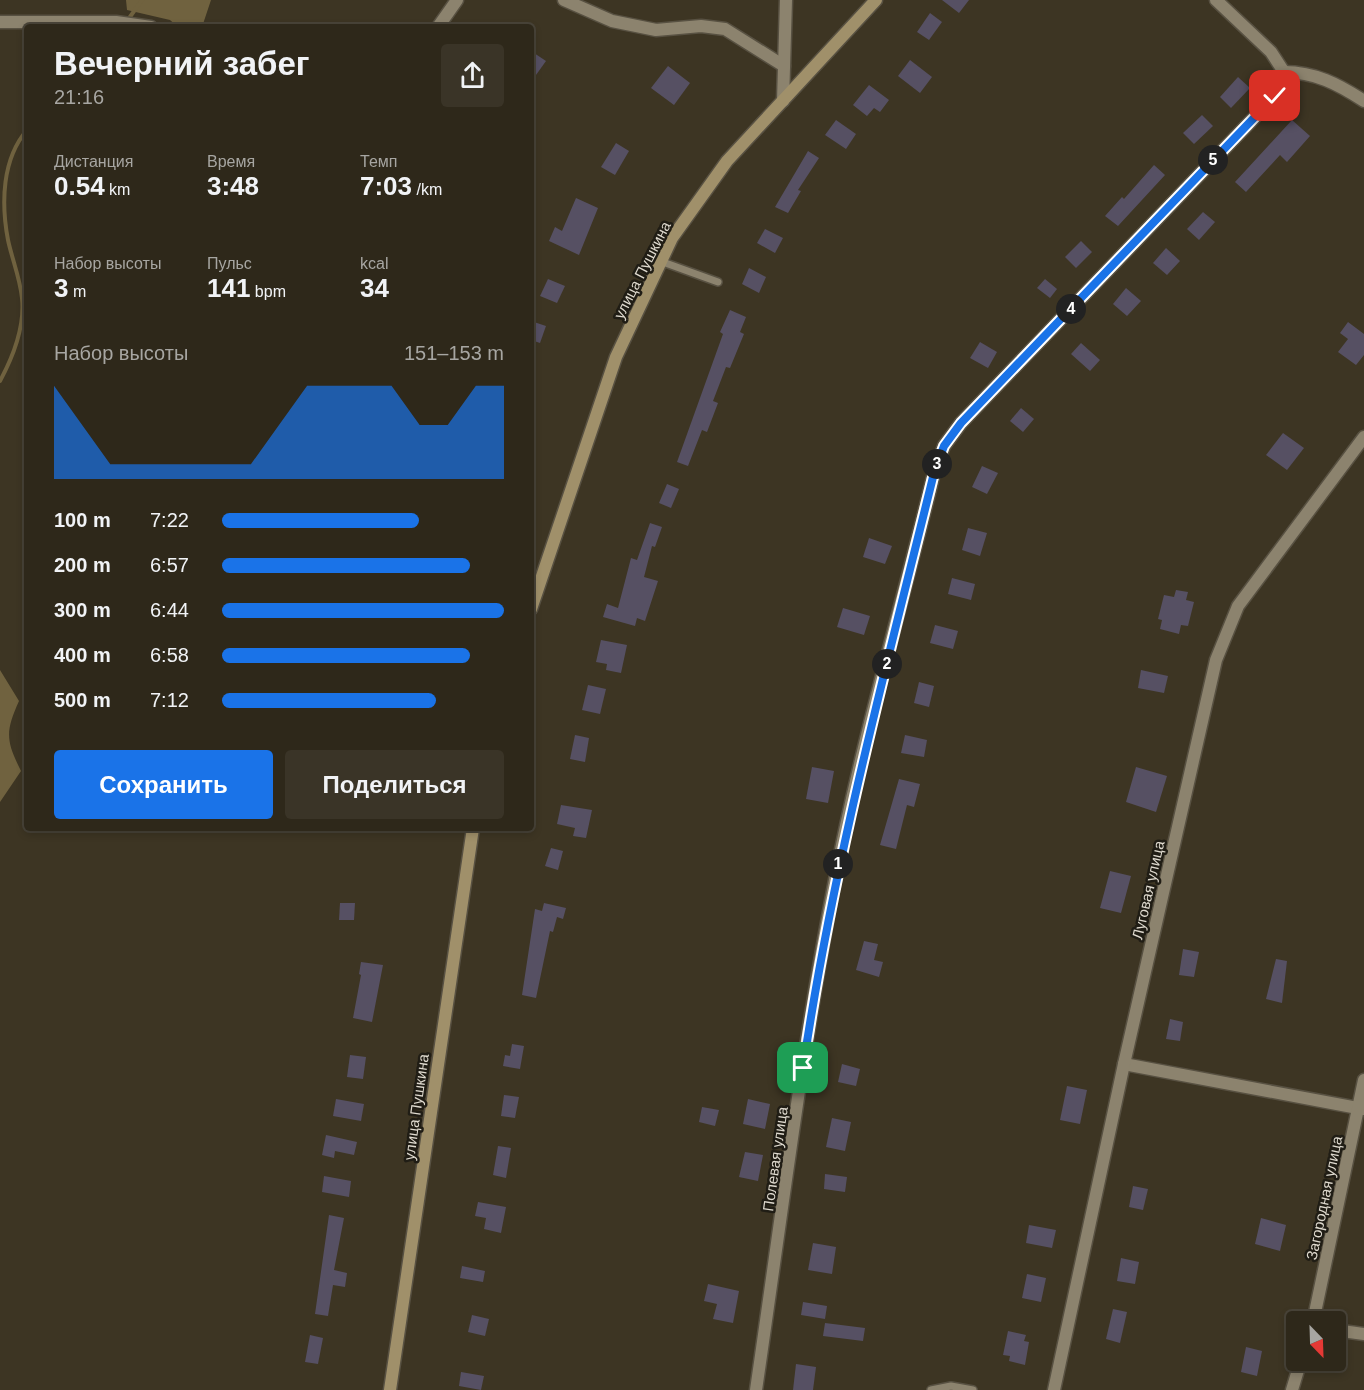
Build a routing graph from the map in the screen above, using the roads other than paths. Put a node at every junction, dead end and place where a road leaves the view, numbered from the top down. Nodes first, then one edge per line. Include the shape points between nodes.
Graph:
1 (456, 0) edge
2 (564, 0) edge
3 (786, 0) edge
4 (876, 0) edge
5 (1216, 0) edge
6 (0, 22) edge
7 (130, 24) edge
8 (440, 24) edge
9 (784, 66) junction
10 (1284, 72) junction
11 (783, 101) junction
12 (1364, 101) edge
13 (660, 261) junction
14 (718, 282) dead end
15 (1364, 437) edge
16 (534, 600) edge
17 (474, 831) edge
18 (1124, 1064) junction
19 (1364, 1080) edge
20 (1361, 1108) edge
21 (1315, 1311) edge
22 (1346, 1332) edge
23 (1364, 1334) edge
24 (1298, 1371) edge
25 (390, 1390) edge
26 (756, 1390) edge
27 (931, 1390) edge
28 (973, 1390) edge
29 (1054, 1390) edge
30 (1292, 1390) edge

1 - 8 street
2 - 9 street via 612,21 656,30 701,26 724,29
3 - 9 street
4 - 11 main road, улица Пушкина
5 - 10 street via 1271,52
6 - 7 street
9 - 11 street
10 - 12 street via 1302,72 1331,80
10 - 26 street, Полевая улица via 1275,96 961,423 944,446 862,758 836,877 815,987
11 - 13 main road, улица Пушкина via 727,161
13 - 14 lane
13 - 16 main road, улица Пушкина via 616,357
15 - 18 street, Луговая улица via 1238,606 1216,660
17 - 25 main road, улица Пушкина
18 - 20 street
18 - 29 street, Луговая улица
19 - 20 street, Загородная улица
20 - 21 street, Загородная улица
22 - 23 street
24 - 30 street
27 - 28 lane via 951,1386

